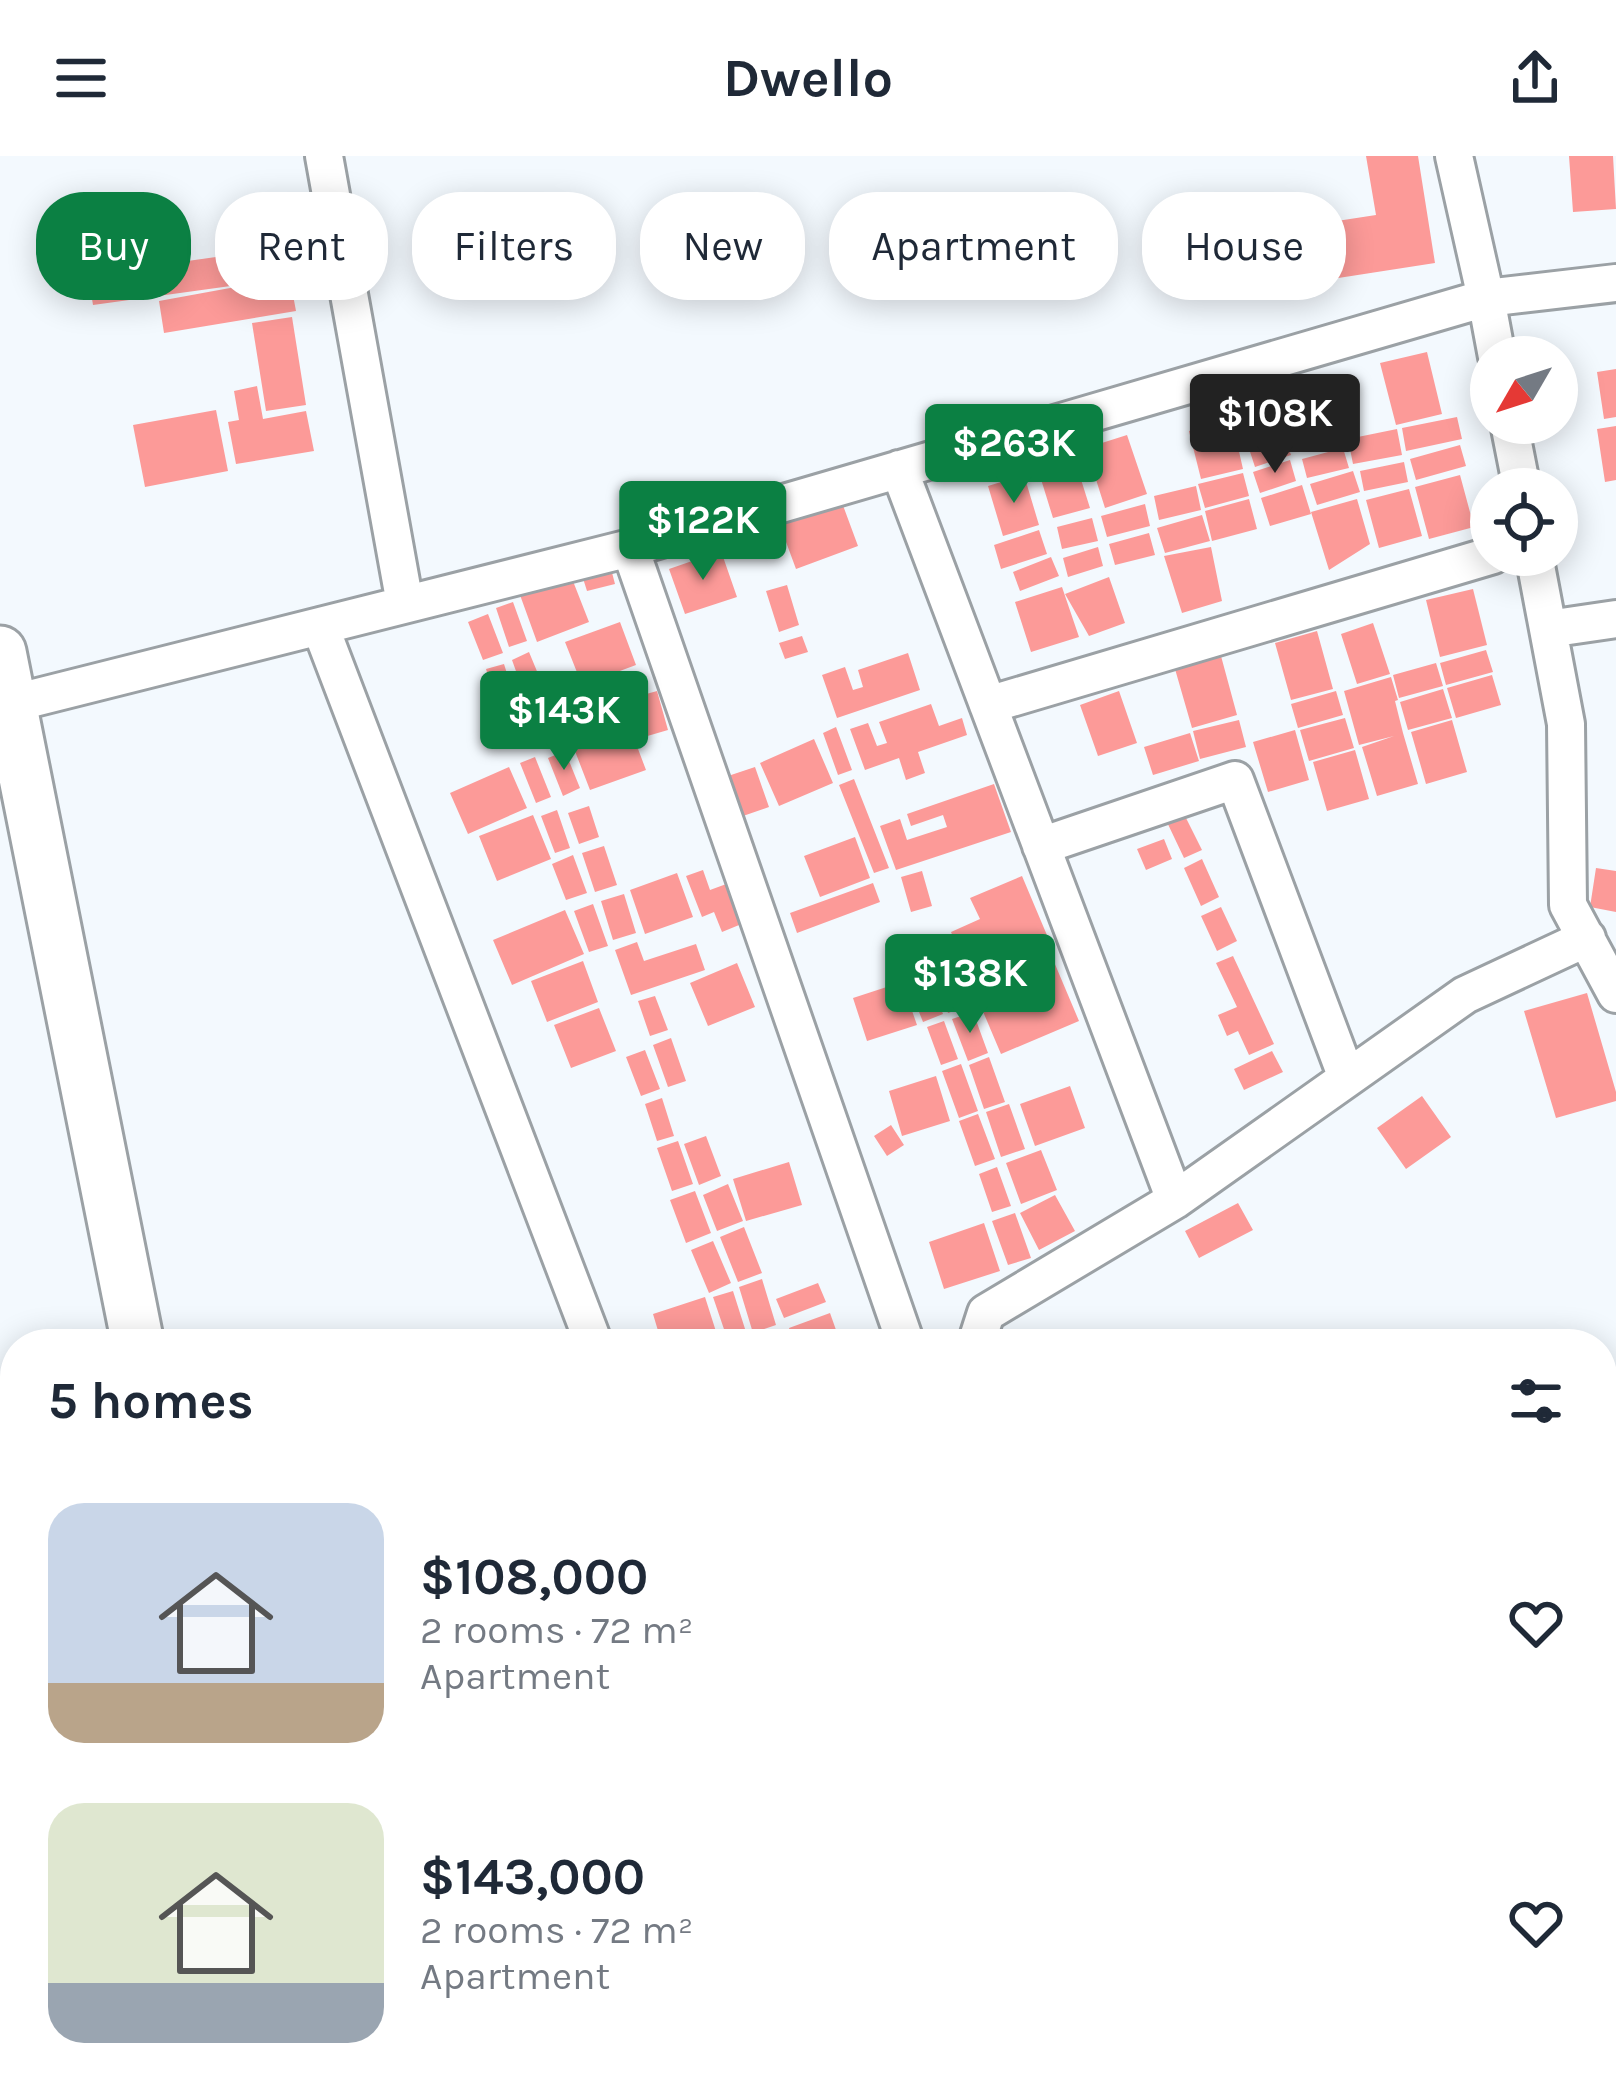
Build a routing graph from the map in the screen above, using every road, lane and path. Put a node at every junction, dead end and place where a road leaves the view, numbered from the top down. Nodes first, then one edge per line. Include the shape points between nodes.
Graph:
1 (324, 156) edge
2 (1454, 156) edge
3 (1616, 283) edge
4 (1486, 298) junction
5 (1493, 336) edge
6 (899, 470) junction
7 (631, 548) junction
8 (1470, 562) edge
9 (1538, 576) edge
10 (405, 604) junction
11 (1616, 619) edge
12 (320, 626) junction
13 (1548, 629) junction
14 (0, 652) edge
15 (10, 704) junction
16 (988, 705) junction
17 (1041, 846) junction
18 (1587, 938) junction
19 (1616, 994) edge
20 (1347, 1078) junction
21 (1174, 1200) junction
22 (135, 1329) edge
23 (588, 1329) edge
24 (901, 1329) edge
25 (981, 1329) edge

1 - 10 street
2 - 4 street
3 - 4 street
4 - 5 street
4 - 6 street
6 - 7 street
6 - 16 street
7 - 10 street
7 - 24 street
8 - 16 street
9 - 13 street
10 - 12 street
11 - 13 street
12 - 15 street
12 - 23 street
13 - 18 street via 1566,724 1568,904
14 - 15 main road
15 - 22 main road
16 - 17 street
17 - 20 street via 1235,780
17 - 21 street
18 - 19 street
18 - 20 street via 1465,995
20 - 21 street
21 - 25 street via 986,1313

